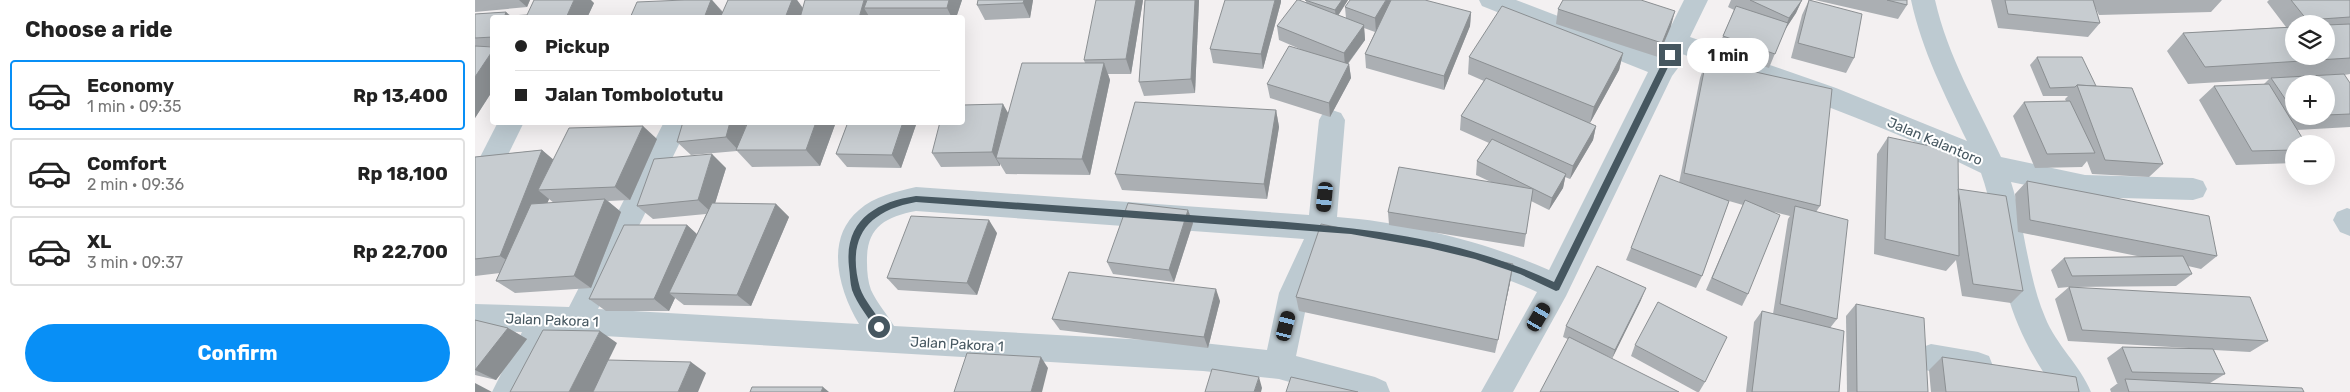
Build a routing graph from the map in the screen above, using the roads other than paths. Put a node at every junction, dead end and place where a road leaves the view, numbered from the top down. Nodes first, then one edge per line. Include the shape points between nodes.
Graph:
1 (1491, 0) edge
2 (1696, 0) edge
3 (1923, 0) edge
4 (1539, 8) edge
5 (1676, 42) junction
6 (1665, 68) junction
7 (1331, 120) dead end
8 (510, 125) edge
9 (675, 125) edge
10 (1992, 166) junction
11 (2193, 189) dead end
12 (475, 194) edge
13 (1322, 230) junction
14 (1556, 287) junction
15 (475, 317) edge
16 (544, 319) junction
17 (577, 321) junction
18 (887, 340) junction
19 (1931, 358) dead end
20 (1279, 365) junction
21 (2071, 386) edge
22 (507, 392) edge
23 (1375, 392) edge
24 (1497, 392) edge

1 - 4 street
2 - 5 street
3 - 10 street via 1937,47
4 - 6 street
5 - 6 street
5 - 10 street, Jalan Kalantoro via 1827,95
6 - 14 street
7 - 13 street
8 - 12 street
9 - 17 street
10 - 11 street via 2085,186
10 - 21 street, Jalan Kalantoro via 2032,325
13 - 14 street via 1351,230 1475,255
13 - 18 street via 926,200 901,202 881,209 864,221 851,250 856,290
13 - 20 street via 1294,292
14 - 24 street
15 - 16 street, Jalan Pakora 1
16 - 17 street, Jalan Pakora 1
16 - 22 street
17 - 18 street, Jalan Pakora 1
18 - 20 street, Jalan Pakora 1 via 1203,357
19 - 21 street via 2018,372
20 - 23 street, Jalan Pakora 1

